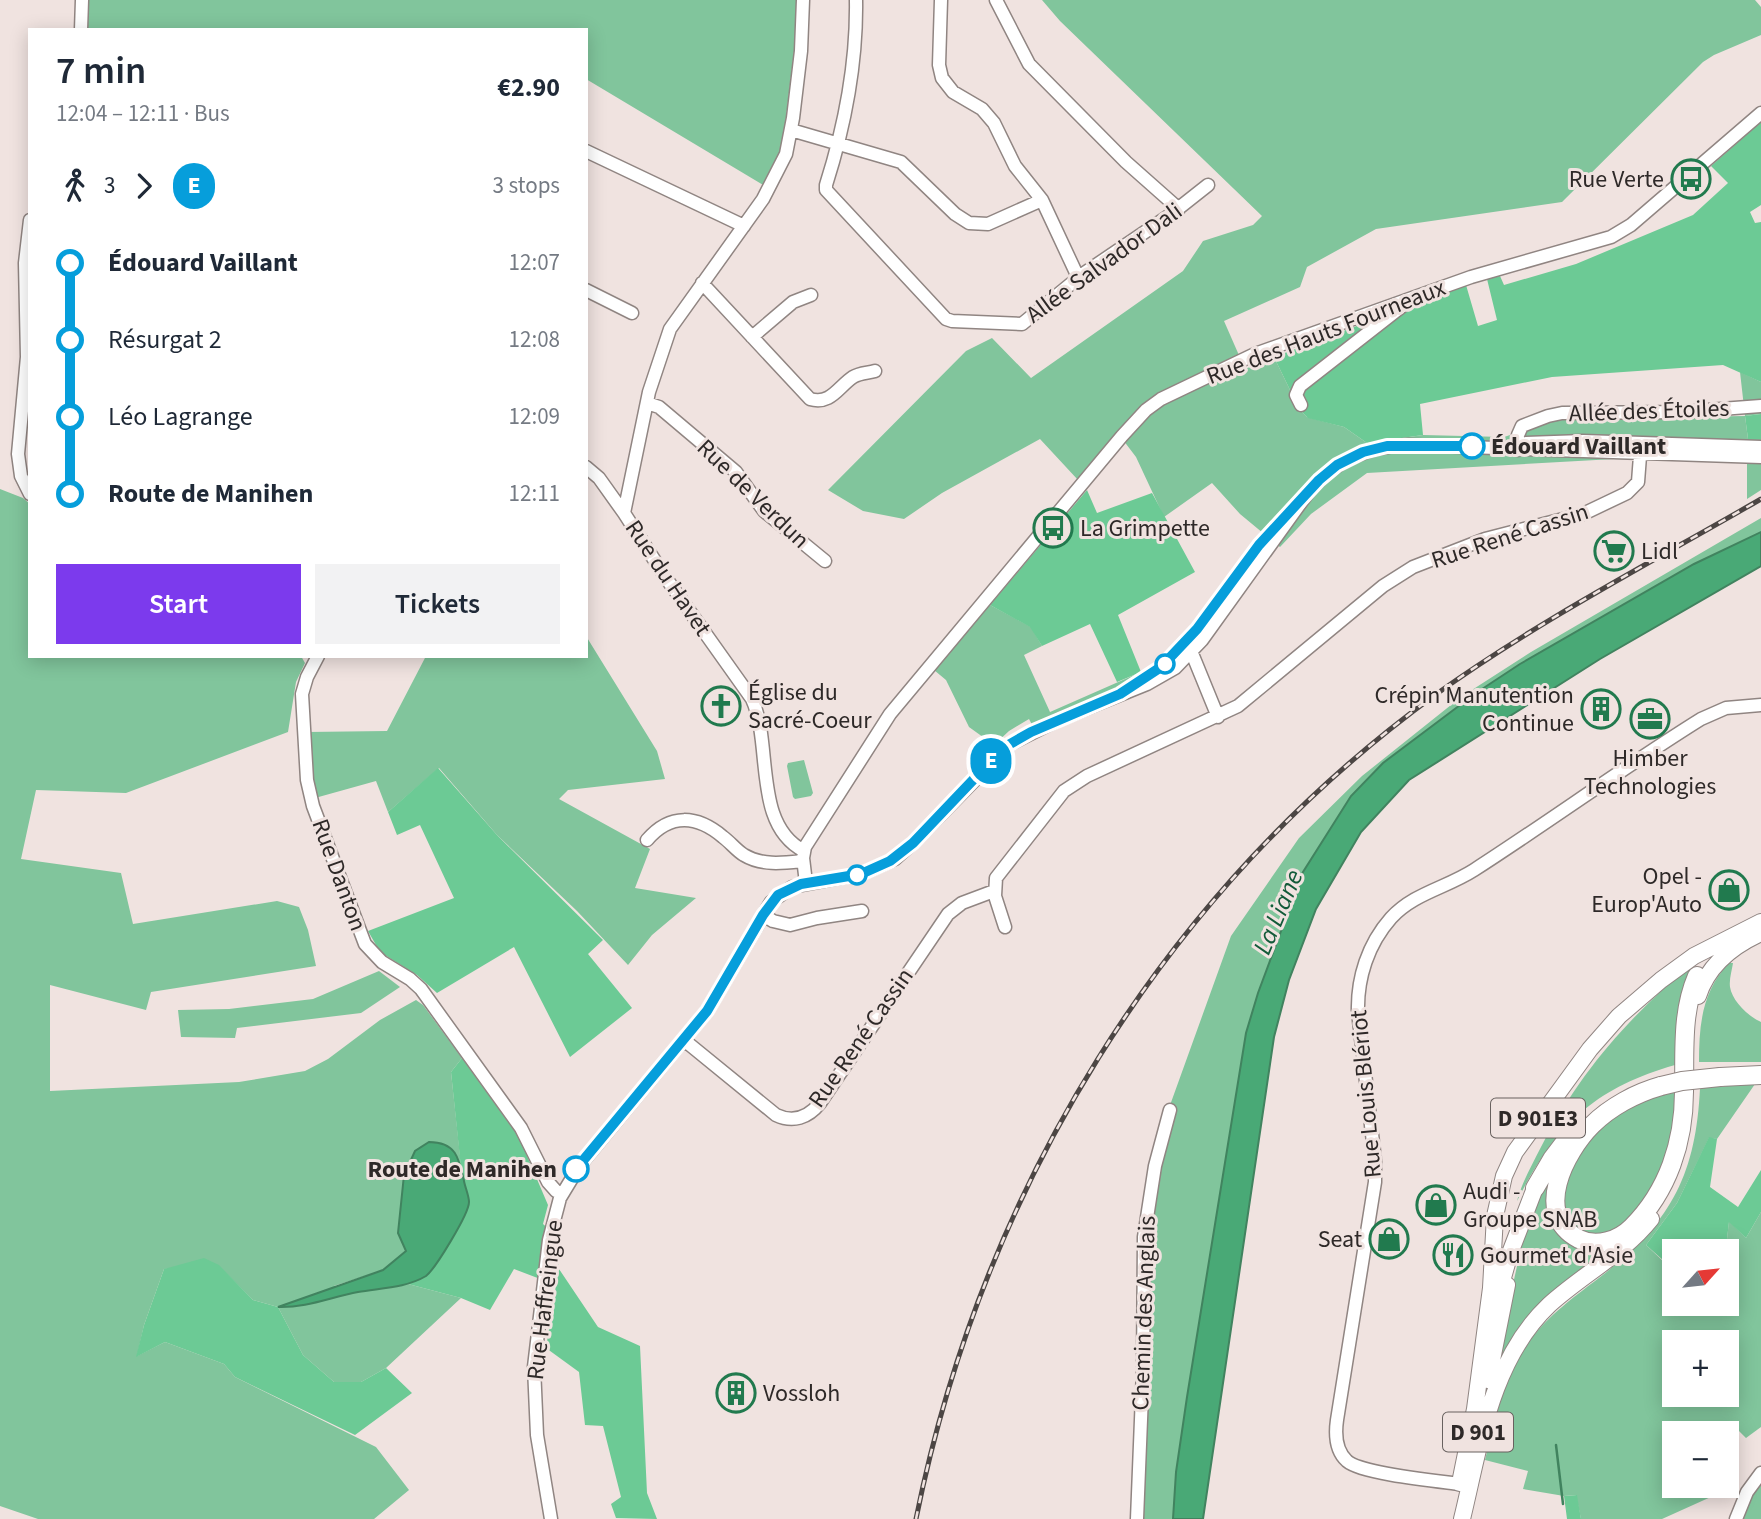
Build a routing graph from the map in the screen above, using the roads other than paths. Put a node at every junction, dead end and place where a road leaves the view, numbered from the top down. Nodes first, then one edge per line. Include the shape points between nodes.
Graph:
1 (82, 0) edge
2 (803, 0) edge
3 (856, 0) edge
4 (941, 0) edge
5 (996, 0) edge
6 (80, 28) edge
7 (1761, 113) edge
8 (791, 130) junction
9 (839, 142) junction
10 (588, 152) edge
11 (1208, 185) dead end
12 (1042, 200) junction
13 (1179, 209) junction
14 (744, 226) junction
15 (28, 237) edge
16 (1078, 277) junction
17 (702, 283) junction
18 (588, 291) edge
19 (811, 295) dead end
20 (1416, 295) junction
21 (632, 313) dead end
22 (752, 337) junction
23 (875, 371) dead end
24 (647, 403) junction
25 (1301, 405) dead end
26 (1761, 406) edge
27 (1518, 447) junction
28 (1761, 447) edge
29 (1641, 448) junction
30 (1758, 458) edge
31 (588, 469) edge
32 (28, 490) edge
33 (624, 513) junction
34 (825, 561) dead end
35 (1189, 647) junction
36 (317, 658) edge
37 (1761, 705) edge
38 (1218, 717) junction
39 (647, 840) dead end
40 (804, 856) junction
41 (806, 884) junction
42 (994, 891) junction
43 (862, 911) dead end
44 (763, 915) junction
45 (1005, 927) dead end
46 (1757, 928) edge
47 (1698, 976) joint
48 (684, 1040) junction
49 (1761, 1073) edge
50 (1660, 1082) junction
51 (1170, 1110) dead end
52 (1535, 1188) joint
53 (562, 1193) junction
54 (1523, 1218) junction
55 (1475, 1409) junction
56 (1761, 1473) edge
57 (1460, 1484) junction
58 (551, 1519) edge
59 (1136, 1519) edge
60 (1453, 1519) edge
61 (1462, 1519) edge
62 (1735, 1519) edge

1 - 6 street
2 - 8 street, Rue du Havet
3 - 9 street, Allée Salvador Dali via 855,40
4 - 12 street via 942,78 953,92 989,116 1015,166
5 - 13 street via 1029,64
7 - 20 street, Rue des Hauts Fourneaux via 1615,235
8 - 9 street
8 - 14 street, Rue du Havet via 784,159
9 - 12 street via 904,164 969,223 988,224
9 - 16 street, Allée Salvador Dali via 826,190 946,319 1022,324
10 - 14 street
11 - 13 street, Allée Salvador Dali
12 - 16 street
13 - 16 street, Allée Salvador Dali
14 - 17 street, Rue du Havet
15 - 32 street via 27,364 18,454
17 - 22 street
17 - 24 street, Rue du Havet via 670,329
18 - 21 street
19 - 22 street via 793,302
20 - 25 street via 1300,386 1296,395
20 - 40 street, Rue des Hauts Fourneaux via 1255,354 1146,410 890,714 841,788
22 - 23 street via 815,401 830,397 856,376
24 - 33 street, Rue du Havet
24 - 34 street, Rue de Verdun via 659,407 736,472 764,511
26 - 27 street, Allée des Étoiles via 1557,414 1522,426
27 - 29 street, Rue Haffreingue via 1567,440
27 - 35 street, Rue Haffreingue via 1408,445 1368,450 1331,470 1314,485 1276,540
28 - 29 street
29 - 30 street
29 - 38 street, Rue René Cassin via 1638,482 1630,492 1588,512 1485,539 1407,570 1242,704
31 - 33 street
33 - 40 street, Rue du Havet via 749,695 759,720 776,823
35 - 38 street
35 - 41 street, Rue Haffreingue via 1160,678 1010,744 895,859 861,874
36 - 53 street, Rue Danton via 302,694 308,786 363,941 377,958 421,989 521,1128 548,1182
37 - 57 street, Rue Louis Blériot via 1732,707 1706,716 1474,870 1409,902 1383,928 1366,960 1358,1012 1374,1188 1336,1439 1343,1457 1357,1467
38 - 42 street, Rue René Cassin via 1067,787 998,874
39 - 40 street via 663,824 692,820 708,825 744,855 772,863
40 - 41 street
41 - 44 street, Rue Haffreingue via 778,895
42 - 45 street
42 - 48 street, Rue René Cassin via 962,903 948,914 820,1103 806,1116 788,1120 776,1115
43 - 44 street via 790,925
44 - 48 street, Rue Haffreingue via 710,1006
46 - 47 main road, D 901E3 via 1718,950
46 - 55 main road, D 901E3 via 1688,959 1614,1021 1511,1159 1495,1216
46 - 61 main road via 1722,957 1700,992 1693,1030 1689,1130 1672,1185 1637,1234 1549,1306 1513,1350 1490,1408
47 - 50 highway, D 901E3 via 1685,1022 1682,1128 1667,1177 1644,1214 1621,1236 1600,1242 1577,1238 1560,1221 1556,1206 1557,1186 1571,1152 1607,1112
48 - 53 street, Rue Haffreingue
49 - 50 highway, D 901 via 1689,1073
50 - 52 highway, D 901 via 1624,1094 1589,1116 1561,1146
51 - 59 street, Chemin des Anglais via 1144,1237
52 - 54 main road, D 901
53 - 58 street, Rue Haffreingue via 550,1240 534,1375 537,1434
54 - 55 main road, D 901 via 1499,1291
54 - 61 main road, D 901
55 - 57 main road, D 901
56 - 62 street
57 - 60 main road, D 901

